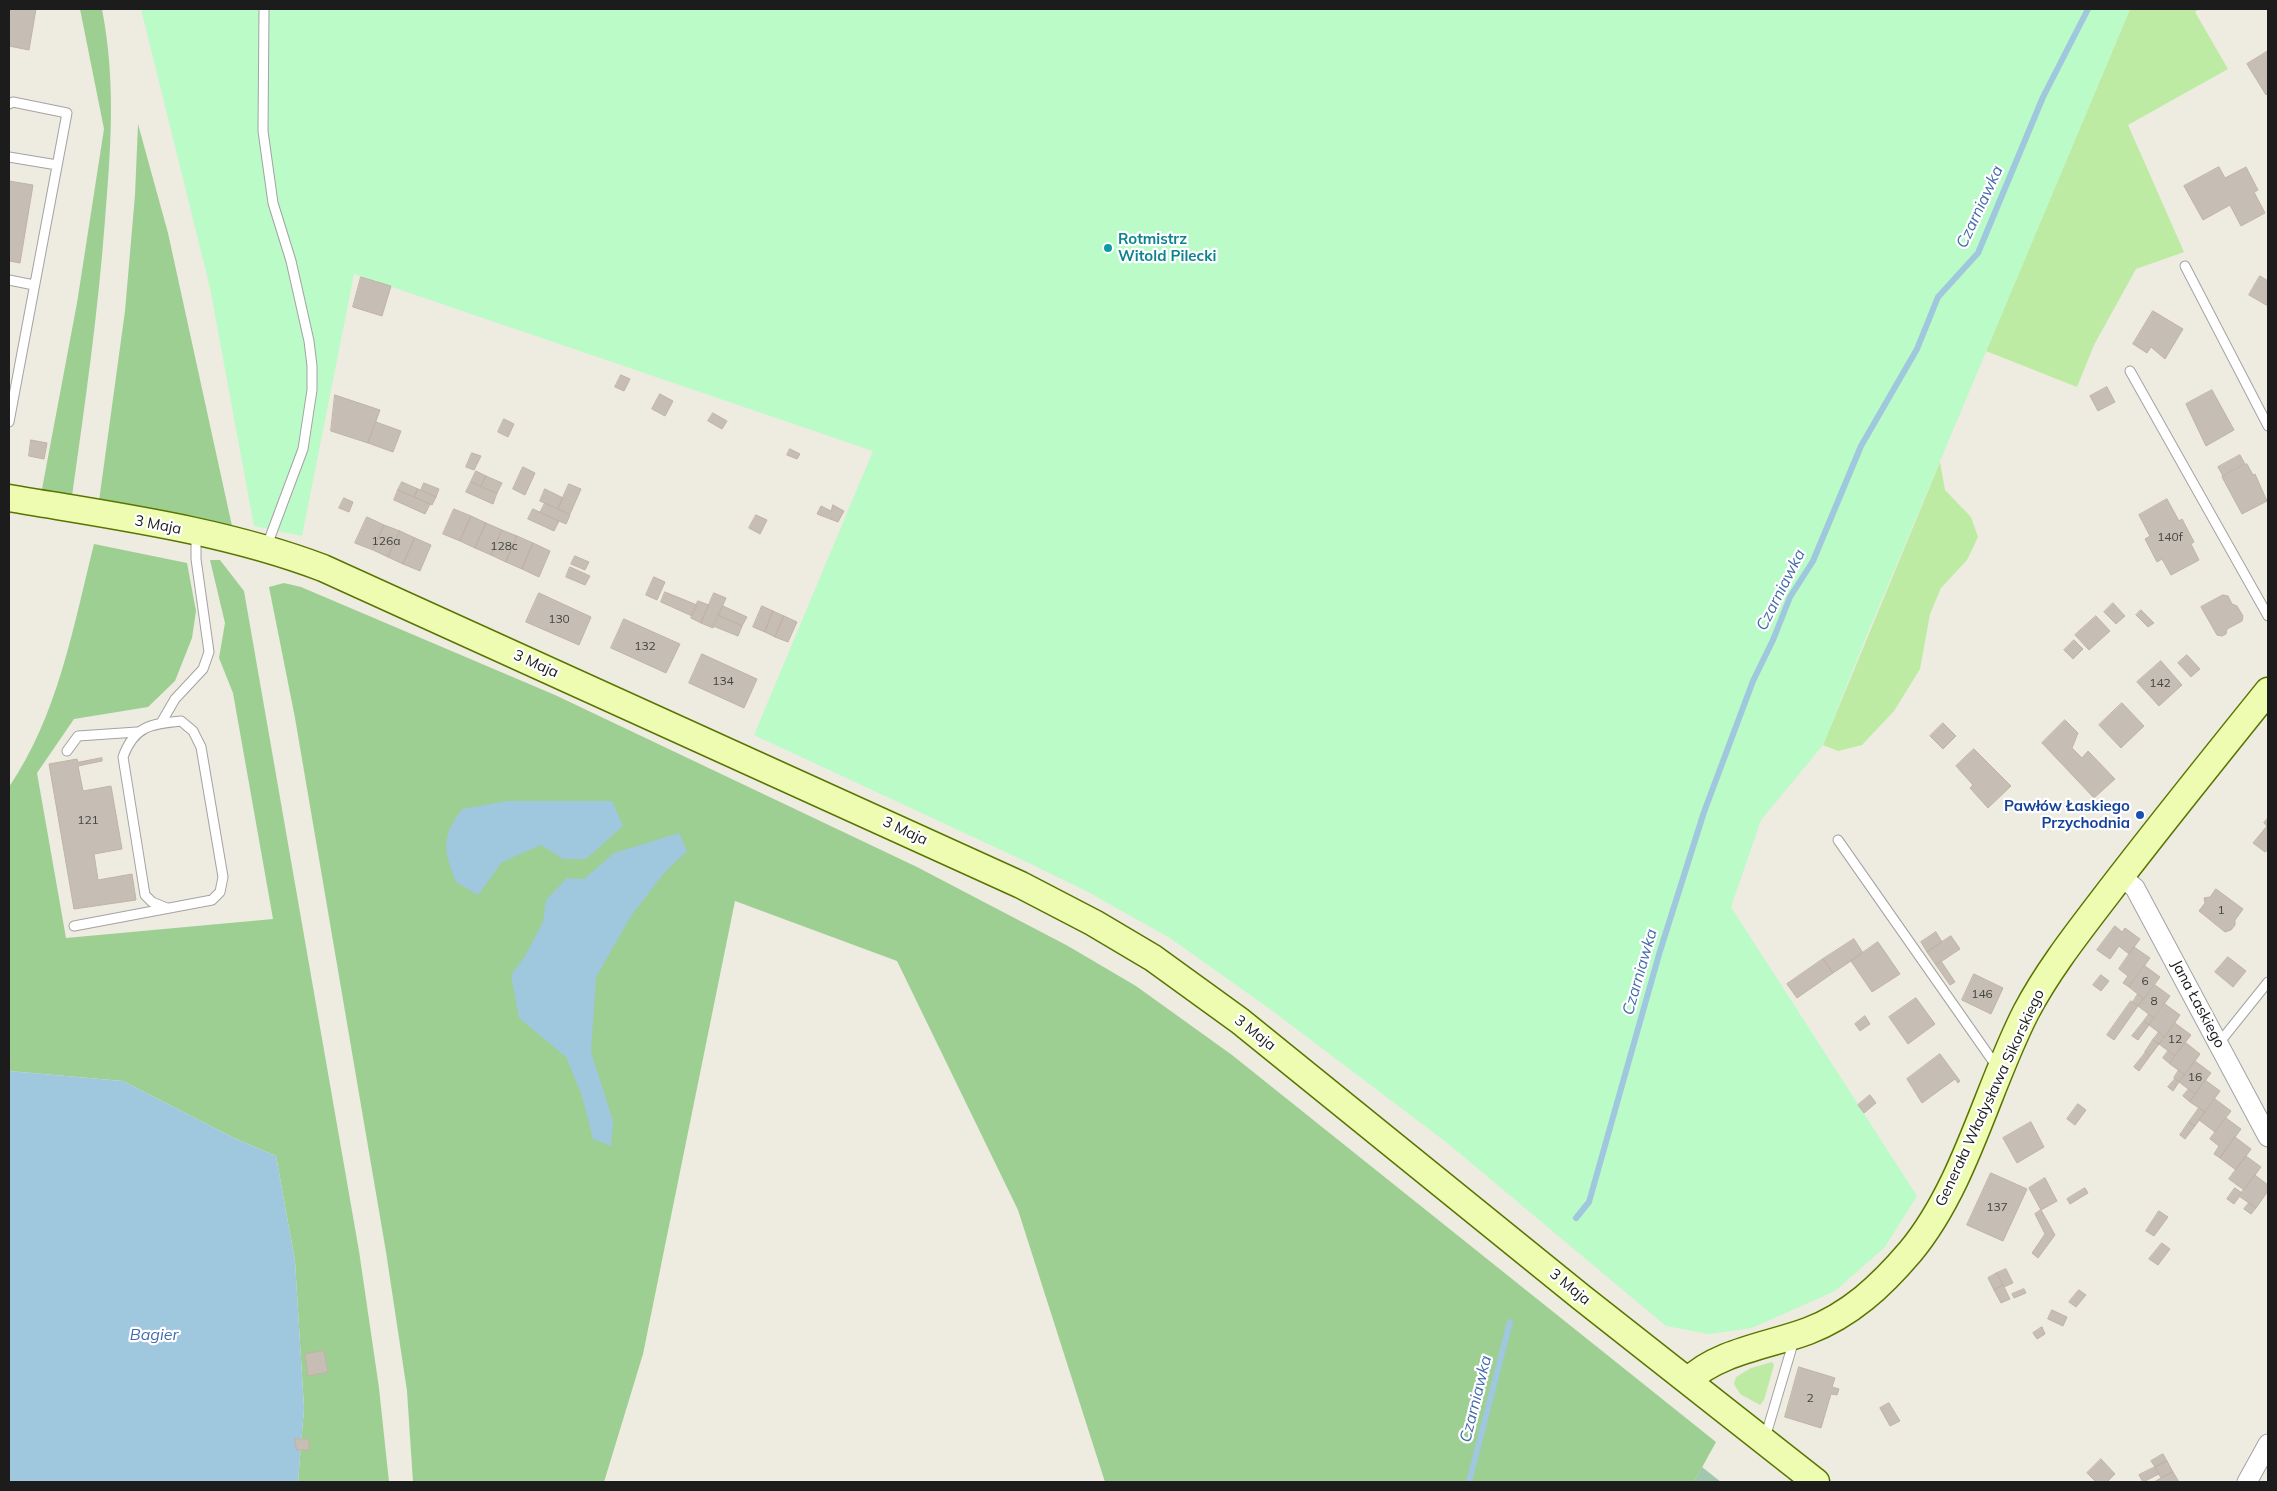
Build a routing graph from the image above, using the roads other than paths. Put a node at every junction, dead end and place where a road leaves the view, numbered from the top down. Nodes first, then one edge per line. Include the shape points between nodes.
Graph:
1 (264, 9) edge
2 (9, 104) edge
3 (9, 157) edge
4 (57, 165) junction
5 (2185, 266) dead end
6 (9, 280) edge
7 (34, 285) junction
8 (2130, 371) dead end
9 (9, 422) edge
10 (2268, 426) edge
11 (9, 498) edge
12 (196, 532) junction
13 (266, 549) junction
14 (2268, 616) edge
15 (2268, 691) edge
16 (161, 723) junction
17 (137, 732) junction
18 (67, 751) dead end
19 (1838, 840) dead end
20 (2121, 876) junction
21 (167, 908) junction
22 (74, 926) dead end
23 (2268, 982) edge
24 (2219, 1043) junction
25 (2000, 1072) junction
26 (2268, 1137) edge
27 (1796, 1335) junction
28 (1688, 1381) junction
29 (1764, 1441) junction
30 (2268, 1444) edge
31 (1816, 1482) edge
32 (2247, 1482) edge

1 - 13 lane via 263,131 274,203 291,262 312,366 312,390 303,449
2 - 4 lane via 67,113
3 - 4 lane
4 - 7 lane
5 - 10 lane
6 - 7 lane
7 - 9 lane
8 - 14 lane
11 - 12 main road, 3 Maja
12 - 13 main road, 3 Maja
12 - 16 lane via 196,559 209,652 203,669 175,699
13 - 28 main road, 3 Maja via 355,581 928,842 1094,923 1153,958 1240,1021
15 - 20 main road, Generała Władysława Sikorskiego
16 - 17 lane
16 - 21 lane via 181,721 193,731 201,747 223,877 220,892 212,900
17 - 18 lane via 78,736
17 - 21 lane via 123,757 145,895
19 - 25 lane
20 - 24 street, Jana Łaskiego via 2135,888
20 - 25 main road, Generała Władysława Sikorskiego via 2048,976 2026,1012
21 - 22 lane
23 - 24 lane
24 - 26 street, Jana Łaskiego
25 - 27 main road, Generała Władysława Sikorskiego via 1950,1188 1924,1234 1890,1274 1853,1308
27 - 28 main road, Generała Władysława Sikorskiego via 1704,1367
27 - 29 lane
28 - 29 main road, 3 Maja
29 - 31 main road, 3 Maja
30 - 32 street

